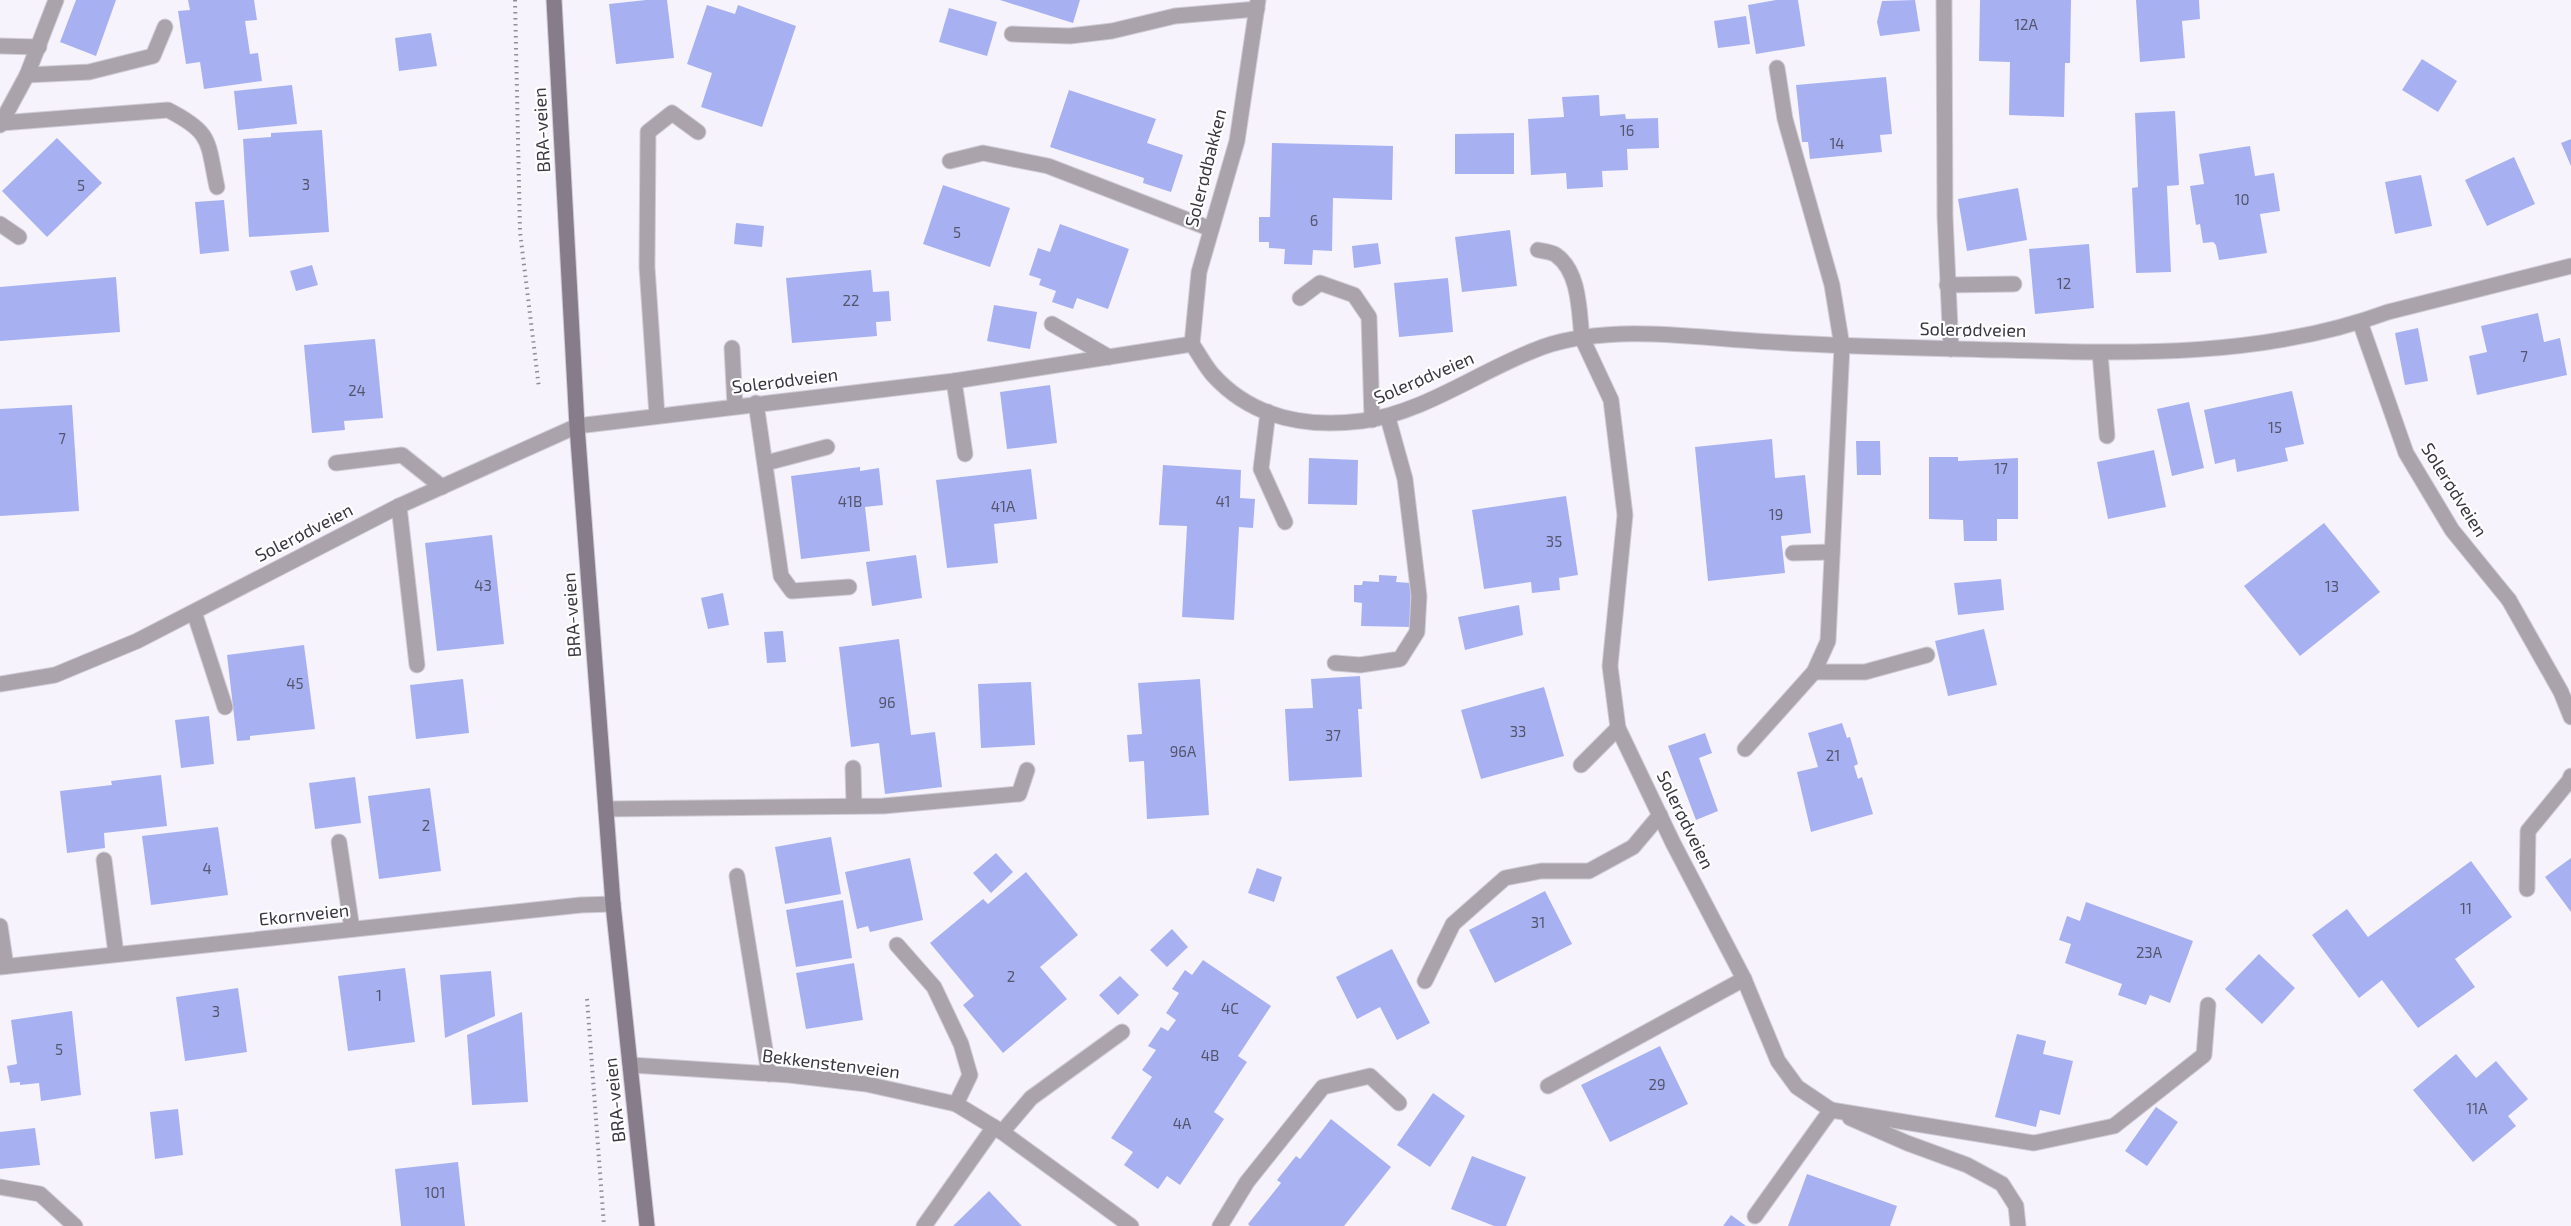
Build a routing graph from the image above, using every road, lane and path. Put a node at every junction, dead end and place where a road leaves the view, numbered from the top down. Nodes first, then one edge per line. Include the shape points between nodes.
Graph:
1 (56, 0) edge
2 (554, 0) edge
3 (1944, 0) edge
4 (1257, 4) edge
5 (165, 27) dead end
6 (1012, 34) dead end
7 (0, 46) edge
8 (39, 47) junction
9 (1777, 68) dead end
10 (27, 75) junction
11 (1, 124) edge
12 (698, 132) dead end
13 (950, 161) dead end
14 (217, 187) dead end
15 (0, 224) edge
16 (1211, 229) junction
17 (19, 237) dead end
18 (1538, 250) dead end
19 (2571, 266) edge
20 (2014, 284) dead end
21 (1947, 285) junction
22 (1300, 298) dead end
23 (2360, 322) junction
24 (1052, 324) dead end
25 (1582, 338) junction
26 (1192, 344) junction
27 (1842, 346) junction
28 (732, 348) dead end
29 (1951, 349) junction
30 (2100, 353) junction
31 (1108, 357) junction
32 (954, 381) junction
33 (756, 404) junction
34 (735, 406) junction
35 (1268, 411) junction
36 (657, 416) junction
37 (1380, 419) junction
38 (577, 426) junction
39 (2107, 436) dead end
40 (827, 447) dead end
41 (965, 454) dead end
42 (336, 463) dead end
43 (765, 463) junction
44 (442, 487) junction
45 (399, 506) junction
46 (1285, 522) dead end
47 (1832, 552) junction
48 (1793, 553) dead end
49 (849, 587) dead end
50 (194, 612) junction
51 (1927, 655) dead end
52 (1335, 663) dead end
53 (417, 665) dead end
54 (1814, 672) junction
55 (0, 684) edge
56 (225, 707) dead end
57 (2571, 717) edge
58 (1618, 728) junction
59 (1745, 749) dead end
60 (1581, 765) dead end
61 (853, 768) dead end
62 (1027, 770) dead end
63 (2571, 776) edge
64 (854, 806) junction
65 (606, 809) junction
66 (1660, 815) junction
67 (339, 842) dead end
68 (104, 860) dead end
69 (737, 876) dead end
70 (2527, 889) dead end
71 (613, 904) junction
72 (0, 926) edge
73 (352, 929) junction
74 (897, 945) dead end
75 (116, 954) junction
76 (3, 967) edge
77 (1744, 979) junction
78 (1425, 981) dead end
79 (2208, 1005) dead end
80 (1122, 1032) dead end
81 (631, 1065) junction
82 (769, 1074) junction
83 (1548, 1086) dead end
84 (1399, 1103) dead end
85 (956, 1104) junction
86 (1831, 1110) junction
87 (998, 1130) junction
88 (0, 1187) edge
89 (1755, 1216) dead end
90 (75, 1226) edge
91 (647, 1226) edge
92 (924, 1226) edge
93 (1131, 1226) edge
94 (1220, 1226) edge
95 (2018, 1226) edge

1 - 8 street
2 - 38 main road, BRA-veien
3 - 21 street
4 - 6 street via 1175,16 1112,31 1070,36
4 - 16 street, Solerødbakken via 1237,141
5 - 10 street via 153,56 89,72
7 - 8 street
8 - 10 street
9 - 27 street via 1785,119 1832,285
10 - 11 street
11 - 14 street via 168,110 189,121 208,140
12 - 36 street via 672,113 648,132 647,267
13 - 16 street via 983,153 1048,166
15 - 17 street
16 - 26 street, Solerødbakken via 1199,272
18 - 25 street via 1556,255 1570,272
19 - 23 street, Solerødveien
20 - 21 street
21 - 29 street
22 - 37 street via 1320,283 1354,295 1368,317
23 - 30 street, Solerødveien via 2291,338 2197,351
23 - 57 street, Solerødveien via 2406,453 2452,530 2509,600
24 - 31 street
25 - 27 street, Solerødveien via 1623,334
25 - 37 street, Solerødveien via 1538,349
25 - 58 street, Solerødveien via 1611,400 1625,515 1610,666
26 - 31 street, Solerødveien
26 - 35 street, Solerødveien via 1213,375 1240,400
27 - 29 street, Solerødveien
27 - 47 street
28 - 34 street
29 - 30 street, Solerødveien
30 - 39 street
31 - 32 street, Solerødveien
32 - 33 street, Solerødveien
32 - 41 street
33 - 34 street, Solerødveien
33 - 43 street
34 - 36 street, Solerødveien
35 - 37 street, Solerødveien via 1296,423 1330,425
35 - 46 street via 1261,469
36 - 38 street, Solerødveien
37 - 52 street via 1405,479 1419,596 1417,632 1400,659 1360,665
38 - 44 street, Solerødveien
38 - 65 main road, BRA-veien
40 - 43 street
42 - 44 street via 402,455
43 - 49 street via 781,576 792,591
44 - 45 street, Solerødveien
45 - 50 street, Solerødveien
45 - 53 street
47 - 48 street
47 - 54 street via 1828,641
50 - 55 street, Solerødveien via 55,675
50 - 56 street
51 - 54 street via 1865,672
54 - 59 street
58 - 60 street
58 - 66 street, Solerødveien
61 - 64 street
62 - 64 street via 1018,794
63 - 70 street via 2528,831
64 - 65 street
65 - 71 main road, BRA-veien
66 - 77 street, Solerødveien
66 - 78 street via 1633,846 1589,872 1541,871 1505,878 1453,924
67 - 73 street
68 - 75 street
69 - 82 street
71 - 73 street, Ekornveien
71 - 81 main road, BRA-veien
72 - 76 street
73 - 75 street, Ekornveien
74 - 85 street via 934,987 961,1044 970,1075
75 - 76 street, Ekornveien
77 - 83 street
77 - 86 street, Solerødveien via 1778,1061 1797,1087
79 - 86 street via 2204,1055 2114,1126 2034,1143
80 - 87 street via 1031,1098
81 - 82 street, Bekkenstenveien
81 - 91 main road, BRA-veien
82 - 85 street, Bekkenstenveien via 866,1084
84 - 94 street via 1370,1076 1323,1087 1247,1182
85 - 87 street, Bekkenstenveien
86 - 89 street
86 - 95 street via 1967,1165 2002,1184 2016,1206
87 - 92 street
87 - 93 street, Bekkenstenveien
88 - 90 street via 40,1194

